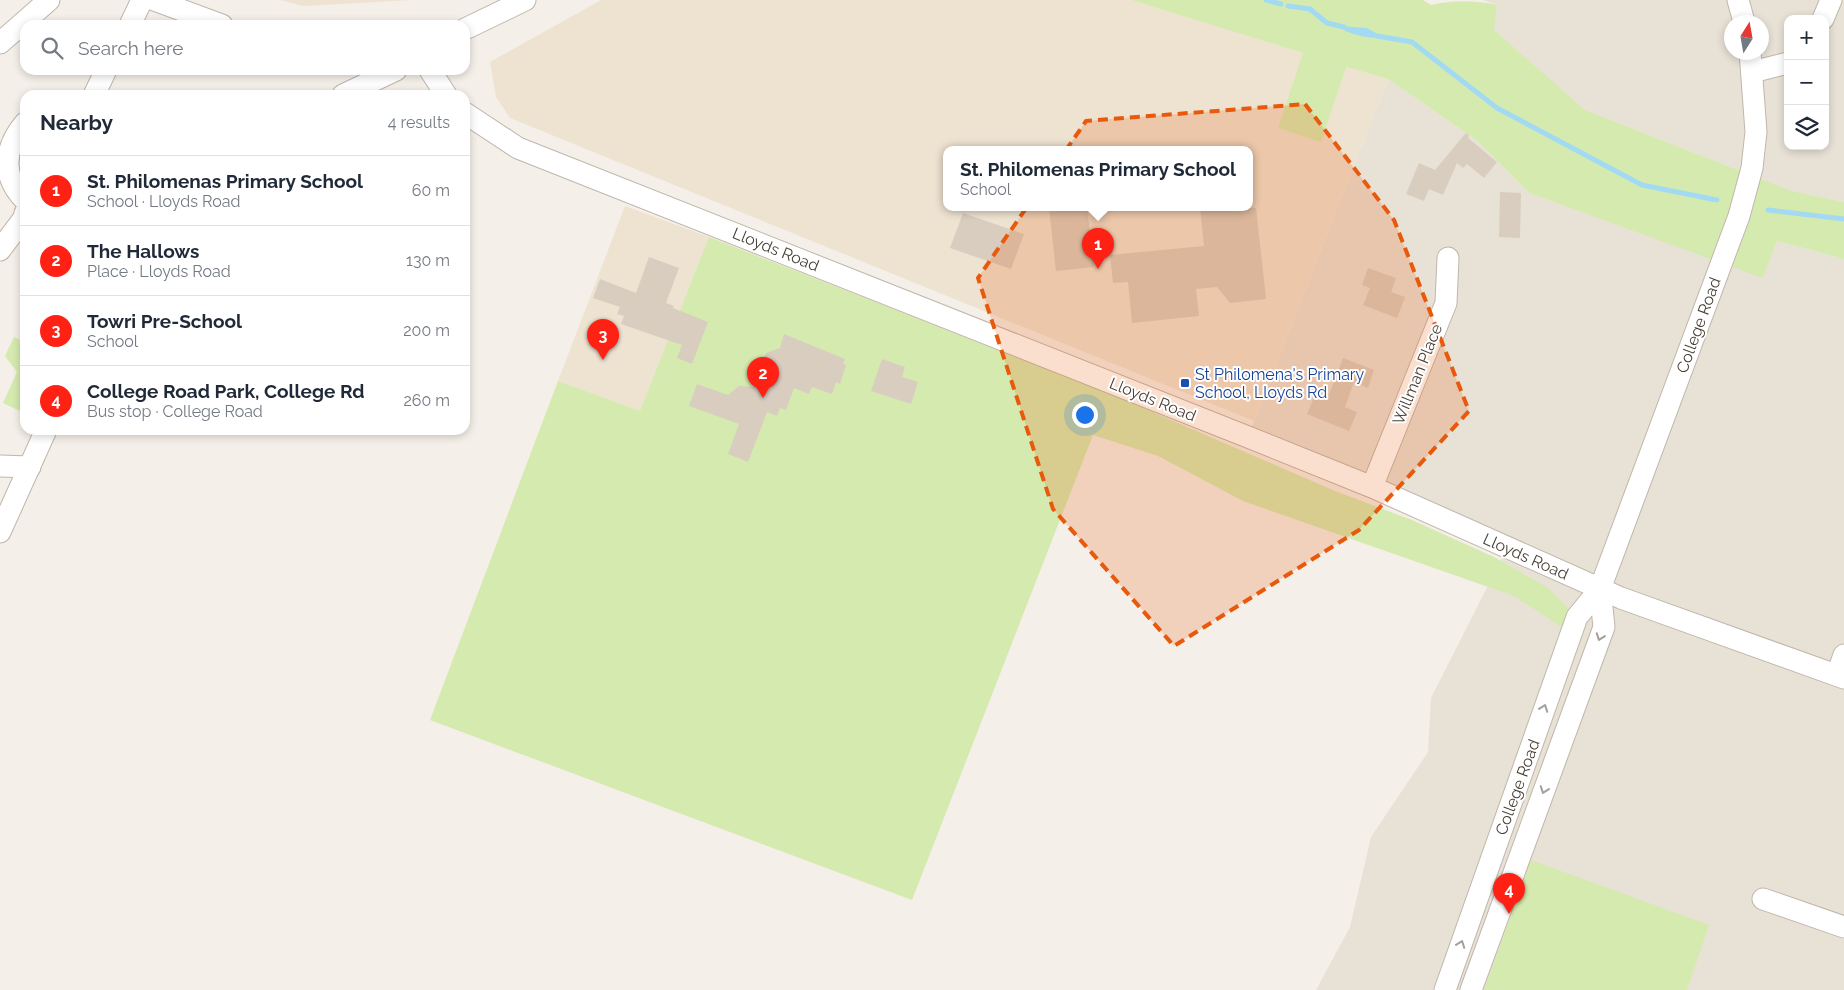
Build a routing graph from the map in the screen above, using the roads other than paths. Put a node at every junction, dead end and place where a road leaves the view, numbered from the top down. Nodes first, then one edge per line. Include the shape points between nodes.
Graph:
1 (49, 0) edge
2 (142, 0) edge
3 (154, 0) edge
4 (525, 0) edge
5 (1738, 0) edge
6 (1831, 0) edge
7 (1742, 15) edge
8 (1825, 15) edge
9 (27, 20) edge
10 (132, 20) edge
11 (208, 20) edge
12 (20, 26) edge
13 (470, 27) edge
14 (0, 44) edge
15 (1751, 62) edge
16 (1784, 63) edge
17 (104, 75) edge
18 (385, 75) edge
19 (433, 75) edge
20 (96, 90) edge
21 (354, 90) edge
22 (443, 90) edge
23 (470, 116) edge
24 (20, 130) edge
25 (4, 166) edge
26 (20, 194) edge
27 (20, 223) edge
28 (0, 250) edge
29 (1448, 258) dead end
30 (44, 435) edge
31 (0, 466) edge
32 (30, 467) junction
33 (1372, 488) junction
34 (0, 532) edge
35 (1600, 589) junction
36 (1844, 655) edge
37 (1840, 677) edge
38 (1763, 899) dead end
39 (1844, 927) edge
40 (1444, 990) edge
41 (1471, 990) edge

1 - 9 street
2 - 10 street
3 - 11 street
4 - 13 street
5 - 7 street
6 - 8 street
12 - 14 street
15 - 16 street
15 - 35 street, College Road via 1756,132 1747,191
17 - 20 street
18 - 21 street
19 - 22 street
23 - 33 street, Lloyds Road via 518,148
24 - 25 street
25 - 26 street
27 - 28 street
29 - 33 street, Willman Place via 1446,302
30 - 32 street
31 - 32 street
32 - 34 street
33 - 35 street, Lloyds Road
35 - 37 street, Lloyds Road
40 -> 35 street, College Road via 1577,617
35 -> 41 street, College Road via 1604,627
36 - 37 street
38 - 39 street

